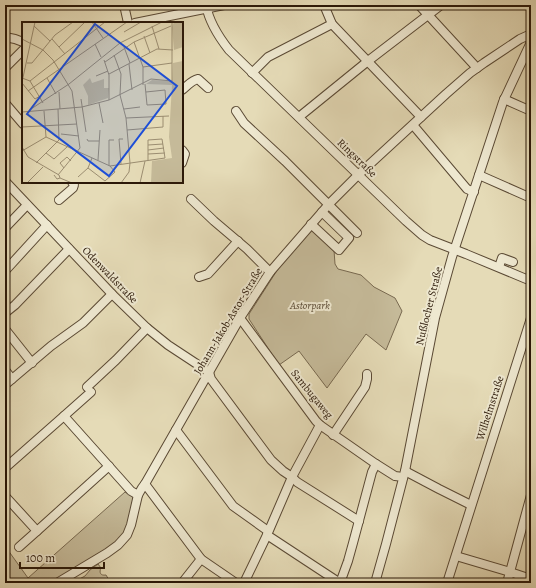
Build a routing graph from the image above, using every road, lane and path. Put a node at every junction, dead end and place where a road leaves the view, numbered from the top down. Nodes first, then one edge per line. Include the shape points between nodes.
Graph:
1 (124, 5) edge
2 (224, 5) edge
3 (324, 5) edge
4 (420, 5) edge
5 (441, 5) edge
6 (206, 7) edge
7 (428, 15) junction
8 (128, 22) edge
9 (139, 22) edge
10 (332, 24) junction
11 (531, 34) edge
12 (5, 37) edge
13 (22, 42) edge
14 (531, 42) edge
15 (22, 51) edge
16 (368, 61) junction
17 (5, 68) edge
18 (477, 68) junction
19 (252, 73) junction
20 (208, 88) dead end
21 (183, 89) edge
22 (504, 99) junction
23 (5, 103) edge
24 (236, 111) dead end
25 (531, 111) edge
26 (298, 117) junction
27 (421, 117) junction
28 (22, 123) edge
29 (413, 125) junction
30 (358, 175) junction
31 (479, 175) junction
32 (6, 183) edge
33 (73, 183) edge
34 (474, 192) junction
35 (531, 198) edge
36 (191, 199) dead end
37 (59, 200) dead end
38 (329, 204) junction
39 (27, 205) junction
40 (322, 212) junction
41 (311, 224) junction
42 (47, 225) junction
43 (5, 228) edge
44 (357, 233) dead end
45 (238, 241) junction
46 (69, 249) junction
47 (455, 250) junction
48 (514, 262) dead end
49 (499, 267) junction
50 (5, 271) edge
51 (270, 272) junction
52 (199, 276) dead end
53 (531, 281) edge
54 (112, 294) junction
55 (5, 313) edge
56 (240, 318) junction
57 (531, 318) edge
58 (147, 328) junction
59 (5, 329) edge
60 (32, 362) junction
61 (5, 370) edge
62 (209, 372) junction
63 (367, 374) dead end
64 (12, 378) junction
65 (5, 385) edge
66 (64, 416) junction
67 (320, 426) junction
68 (176, 430) junction
69 (333, 435) junction
70 (376, 464) junction
71 (109, 466) junction
72 (5, 468) edge
73 (404, 474) junction
74 (292, 477) junction
75 (145, 484) junction
76 (138, 495) junction
77 (531, 495) edge
78 (5, 496) edge
79 (471, 505) junction
80 (359, 521) junction
81 (37, 531) junction
82 (267, 533) junction
83 (19, 547) dead end
84 (456, 556) junction
85 (201, 559) junction
86 (510, 572) junction
87 (531, 579) edge
88 (57, 583) edge
89 (182, 583) edge
90 (236, 583) edge
91 (244, 583) edge
92 (340, 583) edge
93 (374, 583) edge
94 (447, 583) edge
95 (507, 583) edge

1 - 8 street
2 - 6 street
3 - 10 street
4 - 7 street
5 - 7 street
6 - 9 street
6 - 19 street, Ringstraße via 221,40
7 - 16 street
7 - 18 street
10 - 16 street
10 - 19 street via 268,57
11 - 18 street, Johann-Jakob-Astor-Straße
12 - 13 street
14 - 22 street, Nußlocher Straße
15 - 17 street
16 - 26 street
16 - 27 street
18 - 27 street, Johann-Jakob-Astor-Straße
19 - 26 street, Ringstraße
20 - 21 street via 196,79
22 - 25 street
22 - 31 street, Nußlocher Straße
23 - 28 street
24 - 38 street via 244,123
26 - 30 street, Ringstraße
27 - 29 street, Johann-Jakob-Astor-Straße
29 - 30 street, Johann-Jakob-Astor-Straße
29 - 34 street via 467,189
30 - 38 street, Johann-Jakob-Astor-Straße
30 - 47 street, Ringstraße via 422,235
31 - 34 street, Nußlocher Straße
31 - 35 street
32 - 39 street, Odenwaldstraße
33 - 37 street via 72,188
34 - 47 street, Nußlocher Straße
36 - 45 street
38 - 40 street, Johann-Jakob-Astor-Straße
38 - 44 street
39 - 42 street, Odenwaldstraße
39 - 43 street
40 - 41 street, Johann-Jakob-Astor-Straße
40 - 41 street via 349,238 339,250
41 - 51 street, Johann-Jakob-Astor-Straße
42 - 46 street, Odenwaldstraße
42 - 50 street
45 - 51 street
45 - 52 street via 208,274
46 - 54 street, Odenwaldstraße
46 - 55 street
47 - 49 street, Ringstraße
47 - 73 street, Nußlocher Straße via 435,318
48 - 49 street via 502,258
49 - 53 street, Ringstraße
51 - 56 street, Johann-Jakob-Astor-Straße
54 - 58 street, Odenwaldstraße
54 - 60 street via 83,322
56 - 62 street, Johann-Jakob-Astor-Straße
56 - 67 street, Sambugaweg
57 - 79 street, Wilhelmstraße
58 - 62 street, Odenwaldstraße
58 - 66 street
59 - 60 street
60 - 64 street
61 - 64 street
62 - 68 street, Johann-Jakob-Astor-Straße
62 - 74 street via 211,379 271,460
63 - 69 street via 365,387
64 - 65 street
66 - 71 street
66 - 72 street
67 - 69 street, Sambugaweg
67 - 74 street
68 - 75 street, Johann-Jakob-Astor-Straße
68 - 82 street via 233,506
69 - 70 street, Sambugaweg
70 - 73 street, Sambugaweg via 395,476
70 - 80 street
71 - 76 street via 131,491
71 - 81 street
73 - 79 street, Sambugaweg
73 - 93 street, Nußlocher Straße
74 - 80 street
74 - 82 street
75 - 76 street, Johann-Jakob-Astor-Straße
75 - 85 street
76 - 88 street, Johann-Jakob-Astor-Straße via 131,525 127,535 118,545
77 - 86 street
78 - 81 street
79 - 84 street, Wilhelmstraße
80 - 92 street
81 - 83 street
82 - 91 street
82 - 92 street
84 - 86 street
84 - 94 street, Wilhelmstraße
85 - 89 street
85 - 90 street
86 - 87 street
86 - 95 street

